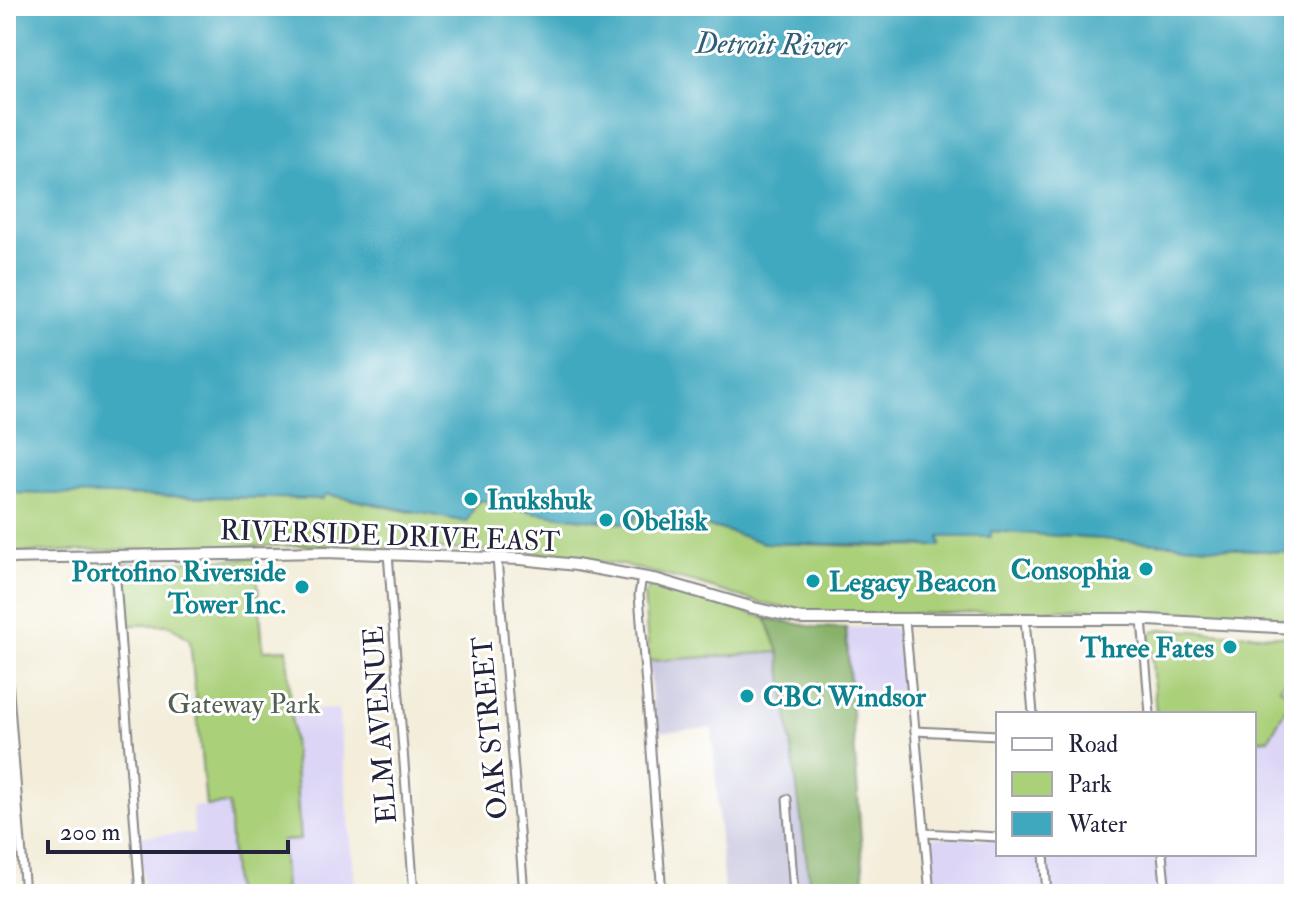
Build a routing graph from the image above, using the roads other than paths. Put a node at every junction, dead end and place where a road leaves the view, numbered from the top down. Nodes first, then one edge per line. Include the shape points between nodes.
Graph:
1 (388, 553) junction
2 (114, 555) junction
3 (6, 558) edge
4 (497, 558) junction
5 (642, 577) junction
6 (1025, 619) junction
7 (1142, 619) junction
8 (905, 620) junction
9 (1294, 628) edge
10 (6, 655) edge
11 (1033, 712) edge
12 (1150, 712) edge
13 (915, 731) junction
14 (996, 735) edge
15 (787, 799) dead end
16 (924, 833) junction
17 (996, 837) edge
18 (1044, 856) edge
19 (1162, 856) edge
20 (25, 894) edge
21 (140, 894) edge
22 (414, 894) edge
23 (524, 894) edge
24 (662, 894) edge
25 (794, 894) edge
26 (930, 894) edge
27 (1047, 894) edge
28 (1166, 894) edge

1 - 2 main road, RIVERSIDE DRIVE EAST
1 - 4 main road, RIVERSIDE DRIVE EAST
1 - 22 street, ELM AVENUE
2 - 3 main road, RIVERSIDE DRIVE EAST
2 - 21 street
4 - 5 main road, RIVERSIDE DRIVE EAST
4 - 23 street, OAK STREET
5 - 8 main road, RIVERSIDE DRIVE EAST via 802,619
5 - 24 street via 639,595
6 - 7 main road, RIVERSIDE DRIVE EAST
6 - 8 main road, RIVERSIDE DRIVE EAST
6 - 11 street
7 - 9 main road, RIVERSIDE DRIVE EAST
7 - 12 street
8 - 13 street
10 - 20 street
13 - 14 street
13 - 16 street
15 - 25 street
16 - 17 street
16 - 26 street
18 - 27 street
19 - 28 street

